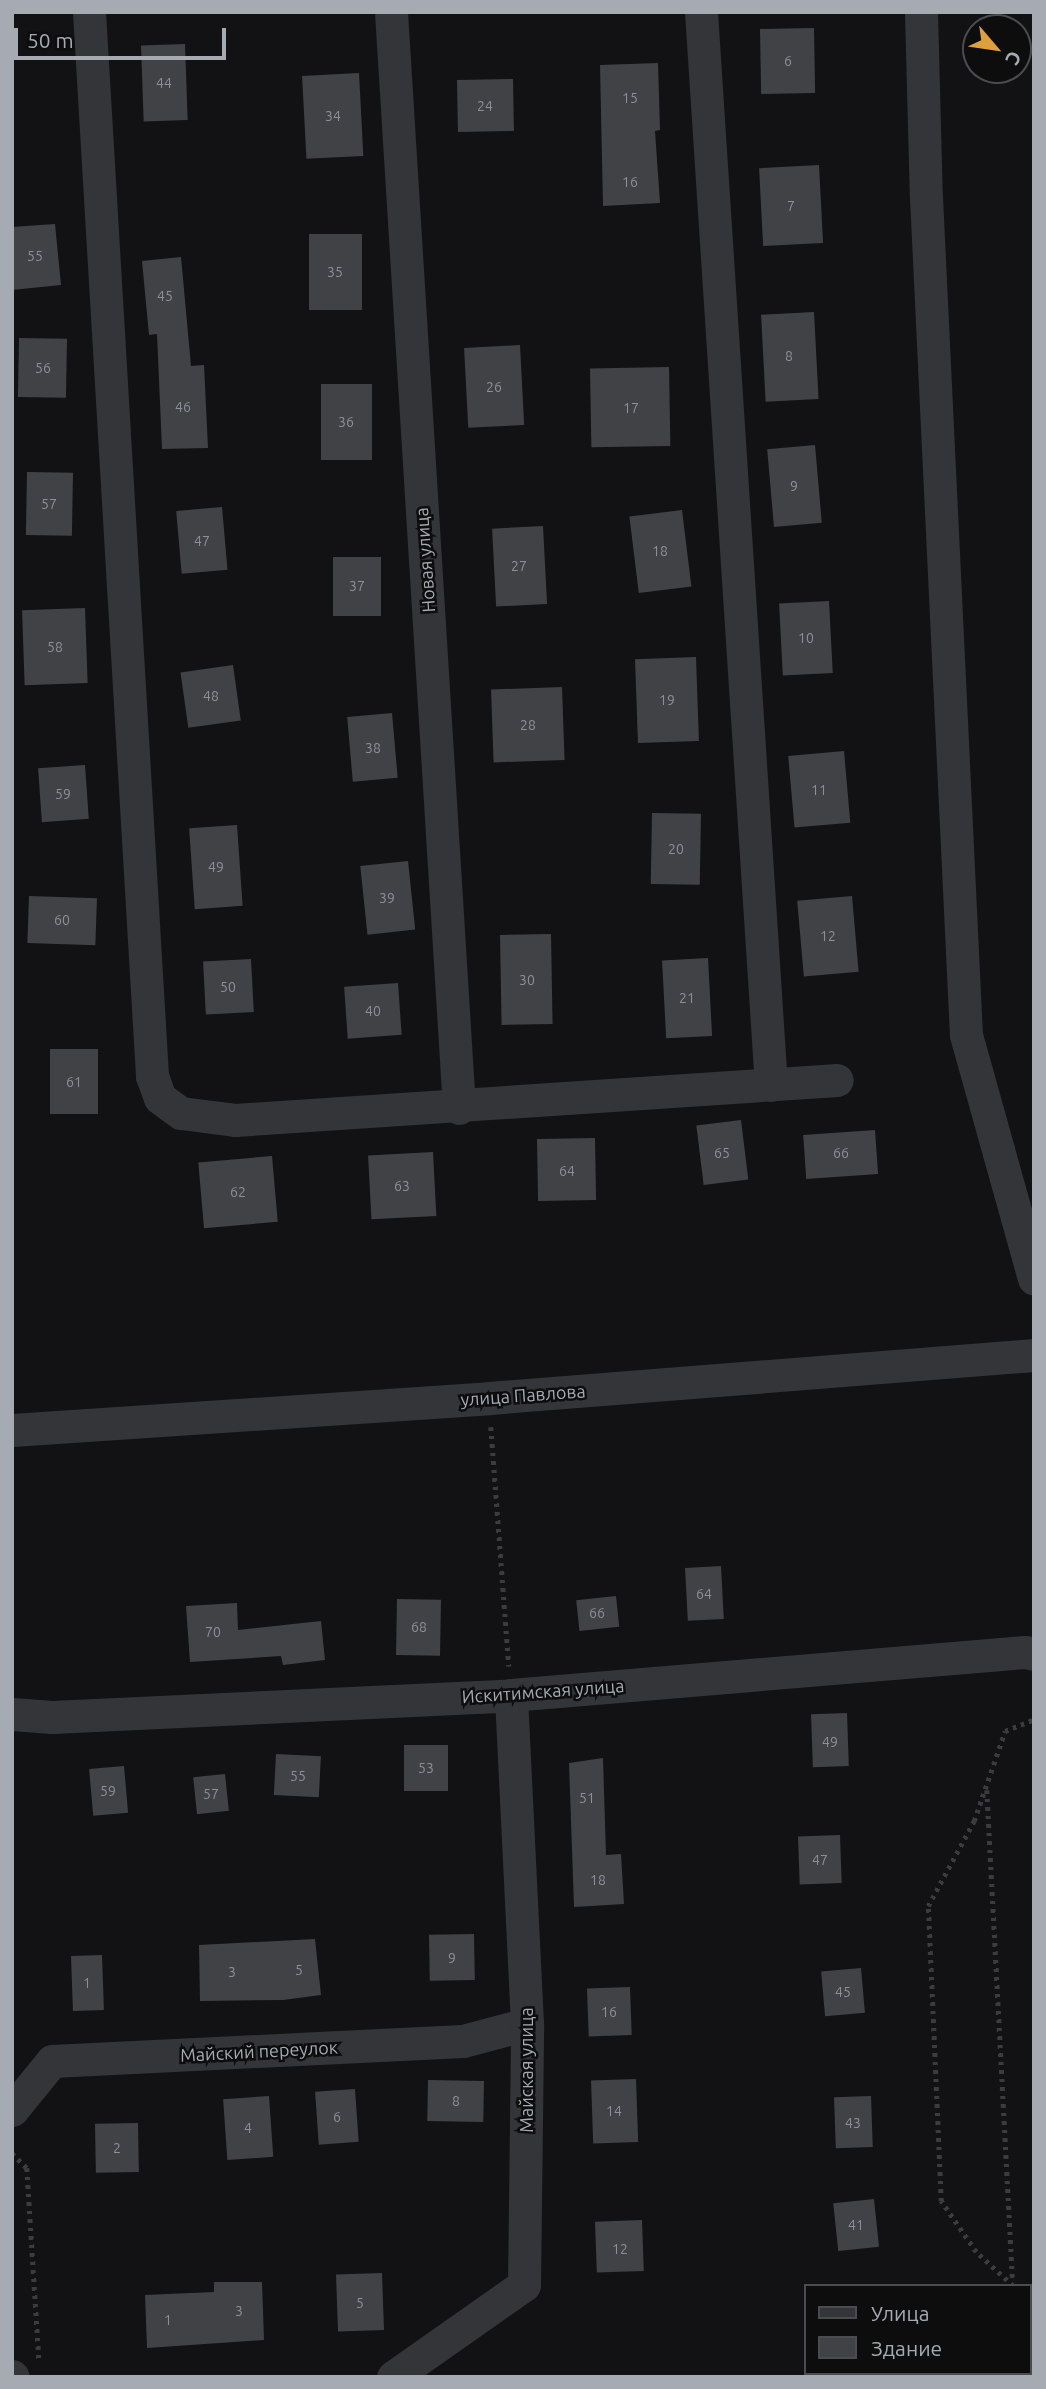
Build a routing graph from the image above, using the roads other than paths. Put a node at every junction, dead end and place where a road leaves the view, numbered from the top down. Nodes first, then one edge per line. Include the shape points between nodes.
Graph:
1 (89, 12) edge
2 (391, 12) edge
3 (701, 12) edge
4 (921, 12) edge
5 (836, 1080) dead end
6 (771, 1085) junction
7 (459, 1108) junction
8 (1034, 1279) edge
9 (1034, 1355) edge
10 (12, 1430) edge
11 (1034, 1654) edge
12 (511, 1695) junction
13 (12, 1714) edge
14 (527, 2024) junction
15 (12, 2110) edge
16 (393, 2377) edge

1 - 7 street via 152,1076 160,1098 181,1113 234,1121
2 - 7 street, Новая улица
3 - 6 street
4 - 8 street via 967,1035
5 - 6 street
6 - 7 street
9 - 10 street, улица Павлова
11 - 12 street, Искитимская улица
12 - 13 street, Искитимская улица via 52,1717
12 - 14 street, Майская улица
14 - 15 street, Майский переулок via 463,2041 52,2061
14 - 16 street, Майская улица via 524,2286

